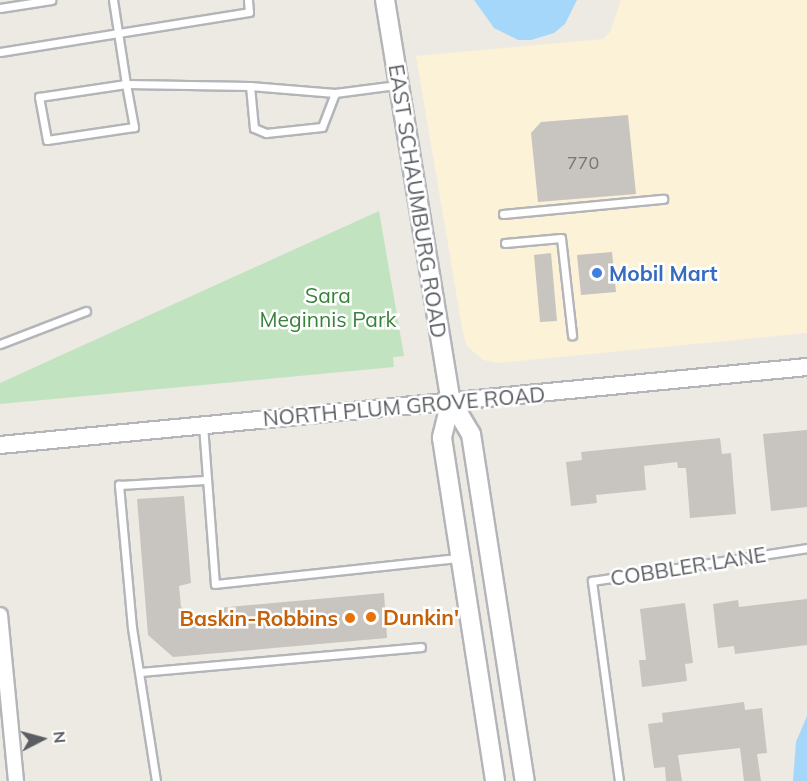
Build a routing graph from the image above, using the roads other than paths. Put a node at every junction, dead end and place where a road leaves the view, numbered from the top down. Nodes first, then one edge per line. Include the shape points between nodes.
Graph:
1 (51, 0) edge
2 (113, 0) edge
3 (248, 0) edge
4 (385, 0) edge
5 (0, 8) edge
6 (118, 33) junction
7 (0, 50) edge
8 (126, 84) junction
9 (399, 84) junction
10 (250, 86) junction
11 (336, 93) junction
12 (663, 199) dead end
13 (503, 214) dead end
14 (505, 243) dead end
15 (86, 311) dead end
16 (572, 334) dead end
17 (0, 344) edge
18 (807, 367) edge
19 (451, 401) junction
20 (203, 425) junction
21 (0, 445) edge
22 (206, 480) junction
23 (807, 548) edge
24 (462, 558) junction
25 (0, 615) edge
26 (421, 647) dead end
27 (141, 672) junction
28 (16, 781) edge
29 (156, 781) edge
30 (495, 781) edge
31 (525, 781) edge
32 (619, 781) edge

1 - 5 lane
2 - 6 lane
3 - 6 lane via 249,12
4 - 9 main road, EAST SCHAUMBURG ROAD
6 - 7 lane
6 - 8 lane
8 - 8 lane via 39,97 47,140 134,127
8 - 10 lane
9 - 11 lane
9 - 19 main road, EAST SCHAUMBURG ROAD
10 - 11 lane
10 - 11 lane via 254,128 266,133 322,127
12 - 13 lane
14 - 16 lane via 561,238
15 - 17 lane
18 - 19 street, NORTH PLUM GROVE ROAD
19 - 20 street, NORTH PLUM GROVE ROAD
19 - 24 main road, EAST SCHAUMBURG ROAD via 442,438
19 - 31 main road, EAST SCHAUMBURG ROAD via 471,434
20 - 21 street, NORTH PLUM GROVE ROAD
20 - 22 lane
22 - 24 lane via 215,584
22 - 27 lane via 119,485 132,628
23 - 32 lane, COBBLER LANE via 592,581
24 - 30 main road, EAST SCHAUMBURG ROAD
25 - 28 street
26 - 27 lane
27 - 29 lane

